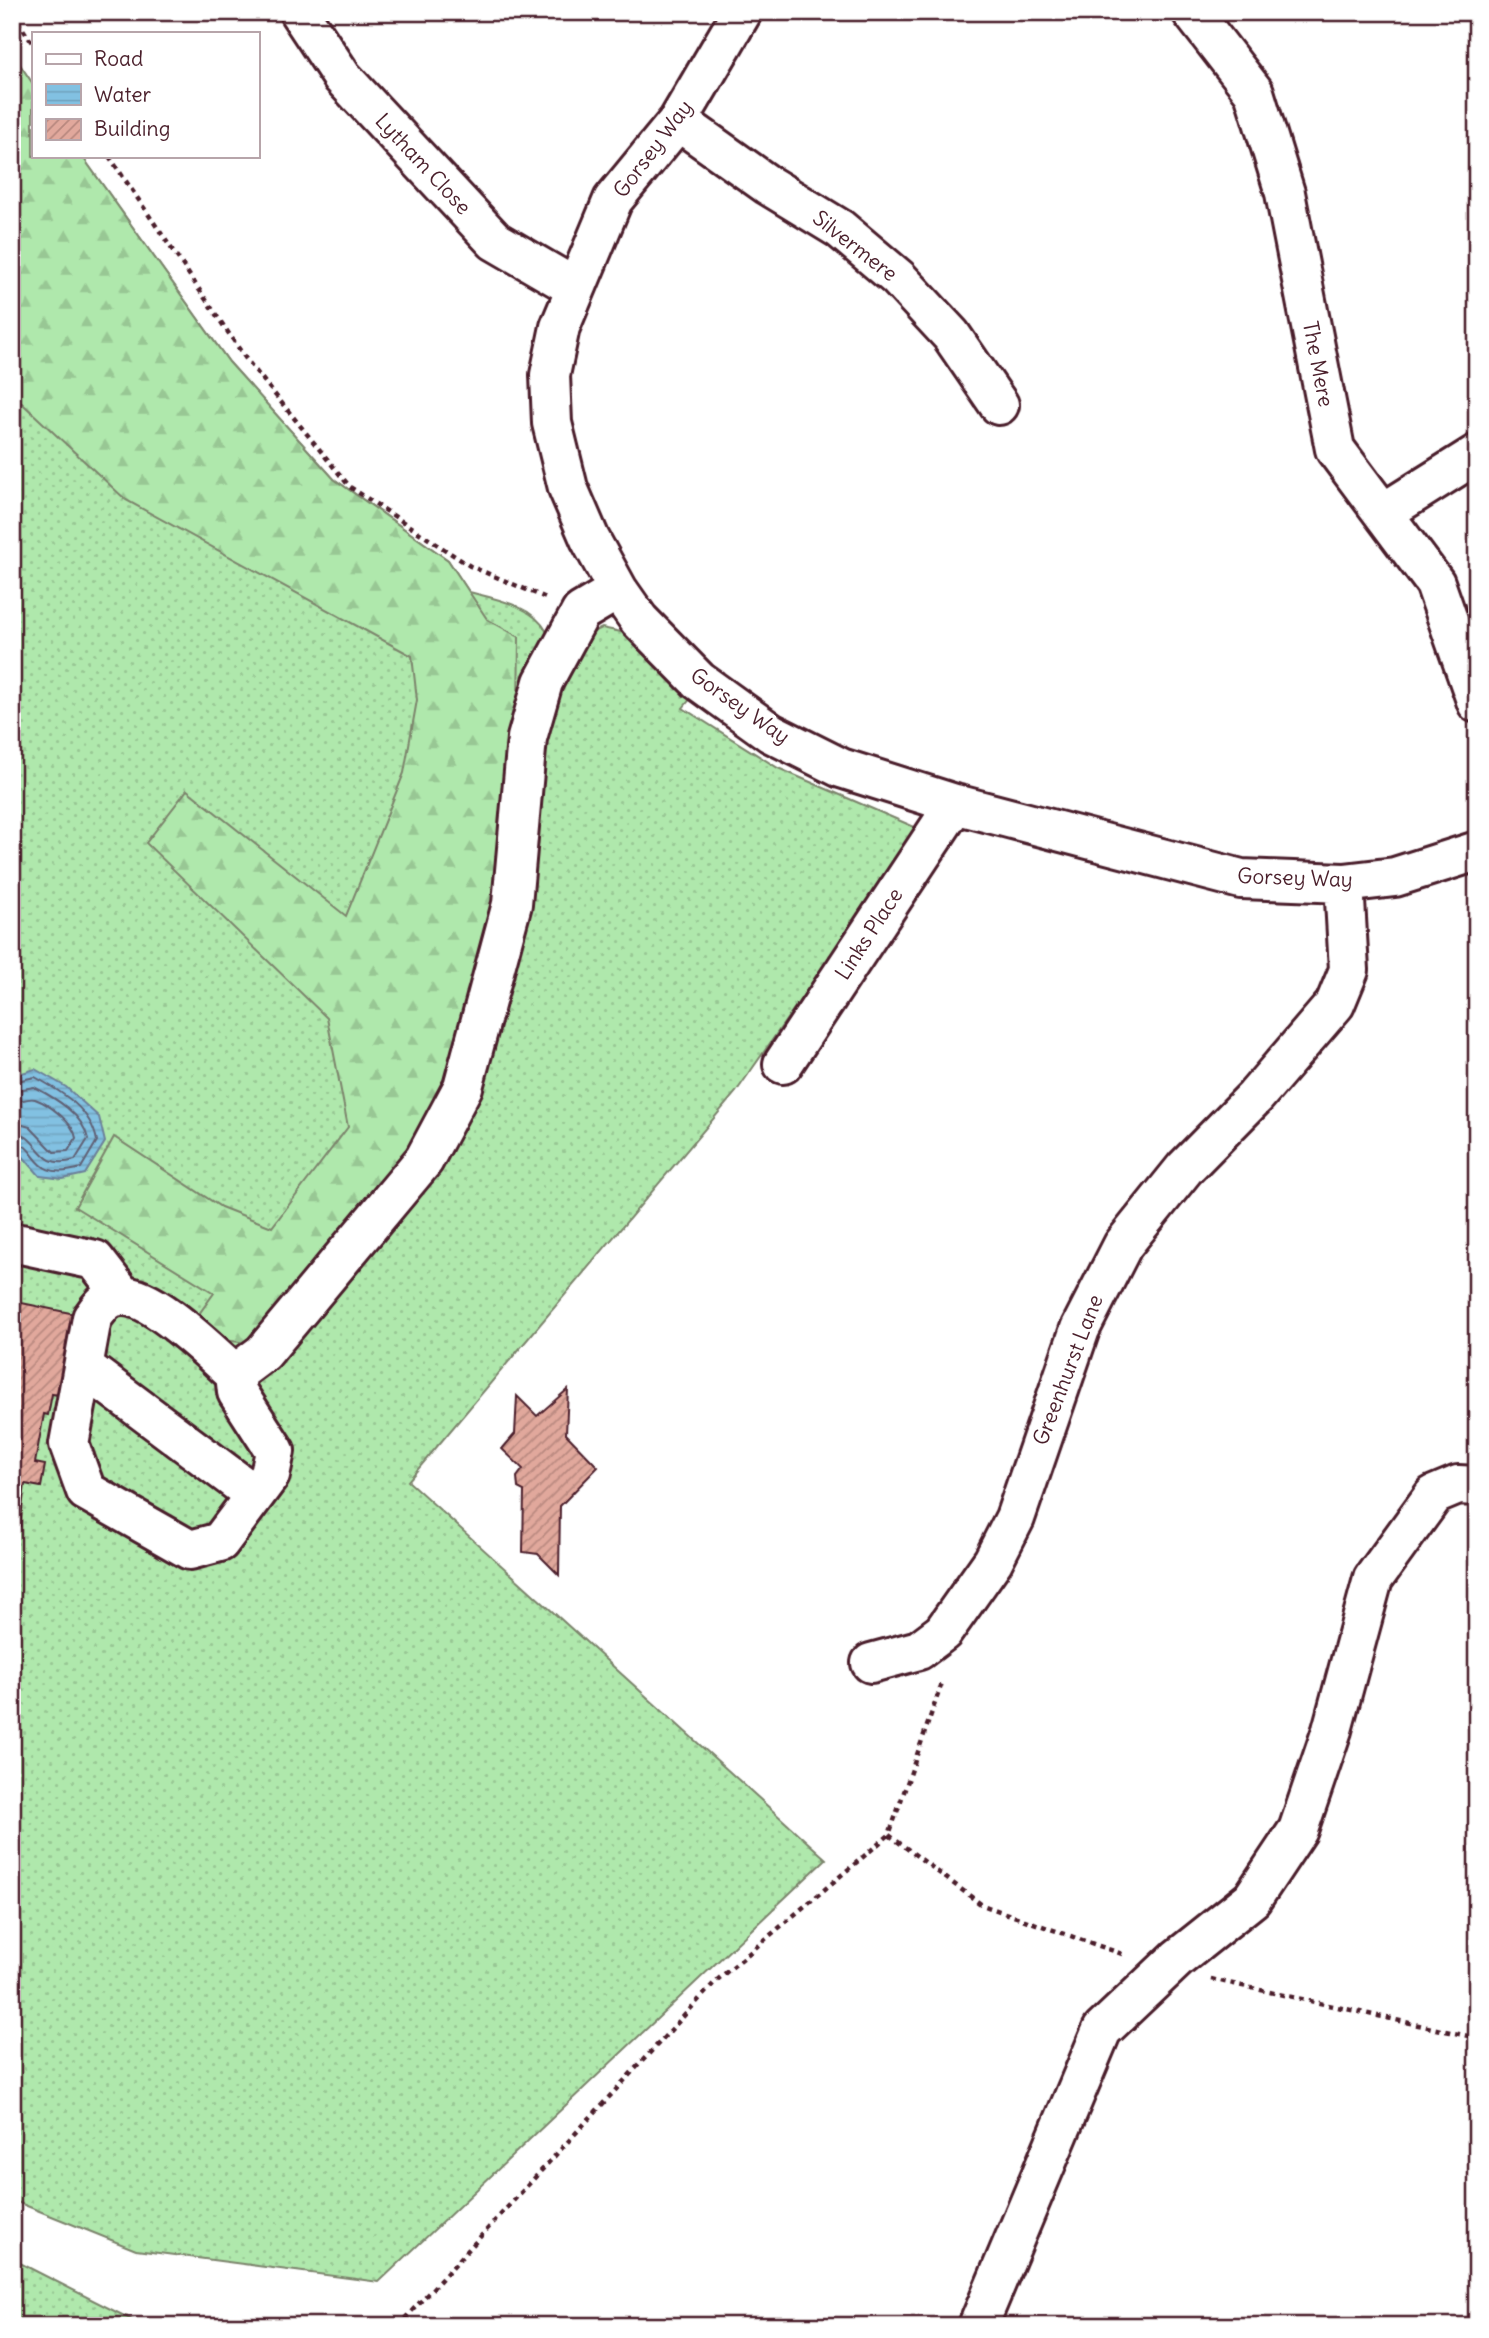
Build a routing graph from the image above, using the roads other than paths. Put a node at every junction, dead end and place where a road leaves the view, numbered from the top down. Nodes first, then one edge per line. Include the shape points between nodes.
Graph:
1 (299, 12) edge
2 (742, 12) edge
3 (1192, 12) edge
4 (678, 121) junction
5 (575, 287) junction
6 (999, 405) dead end
7 (1477, 454) edge
8 (1383, 513) junction
9 (618, 590) junction
10 (1477, 703) edge
11 (955, 804) junction
12 (1477, 851) edge
13 (1344, 883) junction
14 (783, 1064) dead end
15 (21, 1244) dead end
16 (122, 1295) junction
17 (249, 1364) junction
18 (84, 1367) junction
19 (1477, 1486) edge
20 (255, 1495) junction
21 (871, 1662) dead end
22 (978, 2326) edge

1 - 5 street, Lytham Close via 342,77 495,242
2 - 4 street, Gorsey Way
3 - 8 street, The Mere via 1254,92 1285,193 1335,449
4 - 5 street, Gorsey Way via 613,200
4 - 6 street, Silvermere via 768,186 840,229 898,278 950,335
5 - 9 street, Gorsey Way via 550,375 552,423 568,488
7 - 8 street
8 - 10 street, The Mere via 1435,583
9 - 11 street, Gorsey Way via 639,620 699,681 771,733 841,768
9 - 17 street via 581,612 543,682 527,738 512,904 463,1087 424,1160
11 - 13 street, Gorsey Way via 1241,879
11 - 14 street, Links Place
12 - 13 street, Gorsey Way via 1395,877
13 - 21 street, Greenhurst Lane via 1349,970 1335,1004 1255,1097 1185,1168 1123,1245 1080,1329 1015,1518 993,1561 943,1632 919,1650
15 - 16 street via 96,1260
16 - 17 street via 163,1311
16 - 18 street via 104,1301 92,1318
17 - 20 street via 237,1392 275,1451 270,1475
18 - 20 street
18 - 20 street via 69,1444 86,1491 190,1550 220,1542
19 - 22 street via 1458,1485 1434,1495 1373,1579 1332,1730 1298,1830 1252,1899 1166,1969 1102,2030

